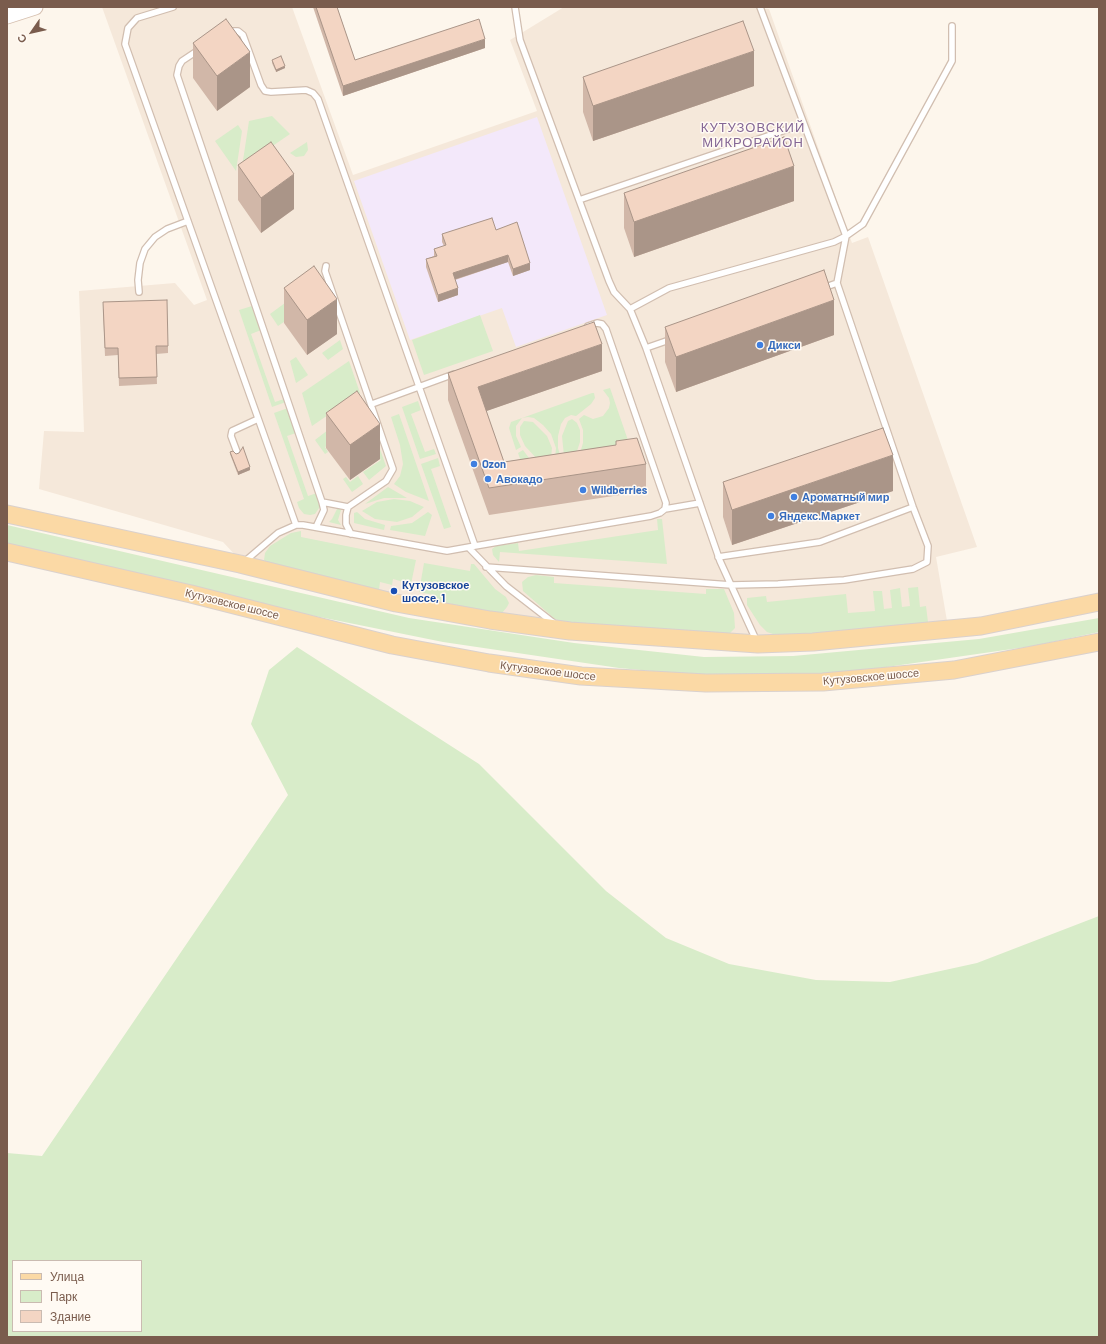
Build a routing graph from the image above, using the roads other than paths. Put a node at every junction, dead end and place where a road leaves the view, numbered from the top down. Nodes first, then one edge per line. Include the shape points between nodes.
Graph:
1 (35, 7) edge
2 (173, 7) edge
3 (515, 7) edge
4 (760, 7) edge
5 (7, 16) edge
6 (952, 26) dead end
7 (222, 33) edge
8 (205, 45) edge
9 (804, 124) junction
10 (579, 200) junction
11 (188, 221) junction
12 (846, 236) junction
13 (326, 266) dead end
14 (838, 283) junction
15 (815, 291) edge
16 (139, 292) dead end
17 (630, 309) junction
18 (582, 329) edge
19 (676, 338) edge
20 (646, 348) junction
21 (459, 373) edge
22 (419, 387) junction
23 (372, 404) junction
24 (258, 419) junction
25 (237, 452) edge
26 (322, 502) junction
27 (700, 503) junction
28 (348, 507) junction
29 (913, 507) junction
30 (665, 509) junction
31 (7, 514) edge
32 (296, 525) junction
33 (316, 527) junction
34 (351, 534) junction
35 (472, 547) junction
36 (7, 552) edge
37 (718, 557) junction
38 (240, 564) junction
39 (486, 567) junction
40 (731, 585) junction
41 (1099, 602) edge
42 (570, 631) junction
43 (1099, 642) edge
44 (758, 644) junction

1 - 5 main road
2 - 11 lane via 137,18 128,28 125,44
3 - 10 lane via 520,40
4 - 9 lane
6 - 12 lane via 952,61 863,224
7 - 22 lane via 230,30 243,35 265,91 306,90 313,93 318,100
8 - 26 lane via 182,62 177,75
9 - 10 lane
9 - 12 lane
10 - 17 lane via 614,292
11 - 16 lane via 166,229 145,249 140,263
11 - 24 lane
12 - 14 lane
12 - 17 lane via 834,242 669,288
13 - 23 lane via 325,271
14 - 15 lane
14 - 29 lane
17 - 20 lane
18 - 30 lane via 597,324 602,324 606,329 666,503
19 - 20 lane
20 - 27 lane
21 - 22 lane
22 - 23 lane
22 - 35 lane
23 - 28 lane via 394,469 386,481
24 - 25 lane via 232,431 231,436
24 - 32 lane
26 - 28 lane
26 - 33 lane via 324,510
27 - 30 lane
27 - 37 lane
28 - 34 lane via 346,524
29 - 37 lane via 820,542
29 - 40 lane via 928,546 927,562 912,569 844,580
30 - 35 lane via 651,516
31 - 38 main road
32 - 33 lane
32 - 38 lane via 278,533
33 - 34 lane
34 - 35 lane via 447,551
35 - 39 lane
36 - 43 main road, Кутузовское шоссе via 191,594 392,645 489,663 581,676 706,683 824,682 954,670
37 - 40 lane
38 - 42 main road via 396,603
39 - 40 lane
39 - 42 lane via 554,623
40 - 44 lane
41 - 44 main road via 982,626 813,642
42 - 44 main road

